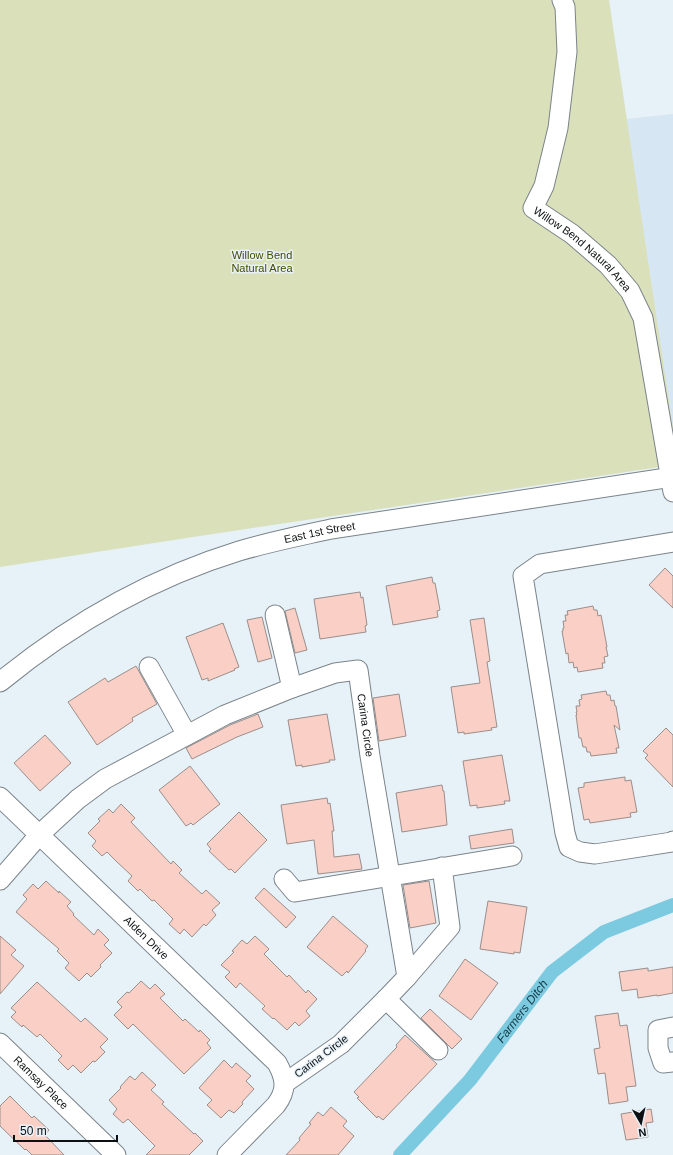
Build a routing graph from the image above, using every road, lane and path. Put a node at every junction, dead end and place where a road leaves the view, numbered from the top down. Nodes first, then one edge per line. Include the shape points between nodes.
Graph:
1 (562, 0) edge
2 (672, 482) edge
3 (673, 542) edge
4 (275, 616) dead end
5 (149, 667) dead end
6 (0, 682) edge
7 (292, 688) junction
8 (187, 735) junction
9 (0, 797) edge
10 (40, 834) junction
11 (673, 841) edge
12 (512, 856) dead end
13 (442, 867) junction
14 (390, 876) junction
15 (284, 879) dead end
16 (0, 880) edge
17 (407, 977) junction
18 (386, 999) junction
19 (673, 1028) edge
20 (0, 1044) edge
21 (438, 1050) dead end
22 (673, 1062) edge
23 (284, 1083) junction
24 (116, 1155) edge
25 (227, 1155) edge

1 - 2 street, Willow Bend Natural Area via 565,7 567,52 558,128 544,186 533,208 572,234 608,266 630,291 642,318
2 - 6 street, East 1st Street via 331,529 238,551 178,573 107,608 53,641
3 - 11 street via 540,564 523,576 569,847 595,854
4 - 7 street
5 - 8 street
7 - 8 street, Carina Circle via 225,715
7 - 14 street, Carina Circle via 335,673 358,670
8 - 10 street, Carina Circle via 105,779 78,799
9 - 10 street, Alden Drive
10 - 16 street, Carina Circle
10 - 23 street, Alden Drive via 277,1063 283,1073
12 - 13 street
13 - 14 street
13 - 17 street via 450,927
14 - 15 street via 295,892
14 - 17 street, Carina Circle
17 - 18 street, Carina Circle
18 - 21 street
18 - 23 street, Carina Circle via 341,1044
19 - 22 street via 658,1030 658,1048 663,1063
20 - 24 street, Ramsay Place
23 - 25 street via 280,1101

